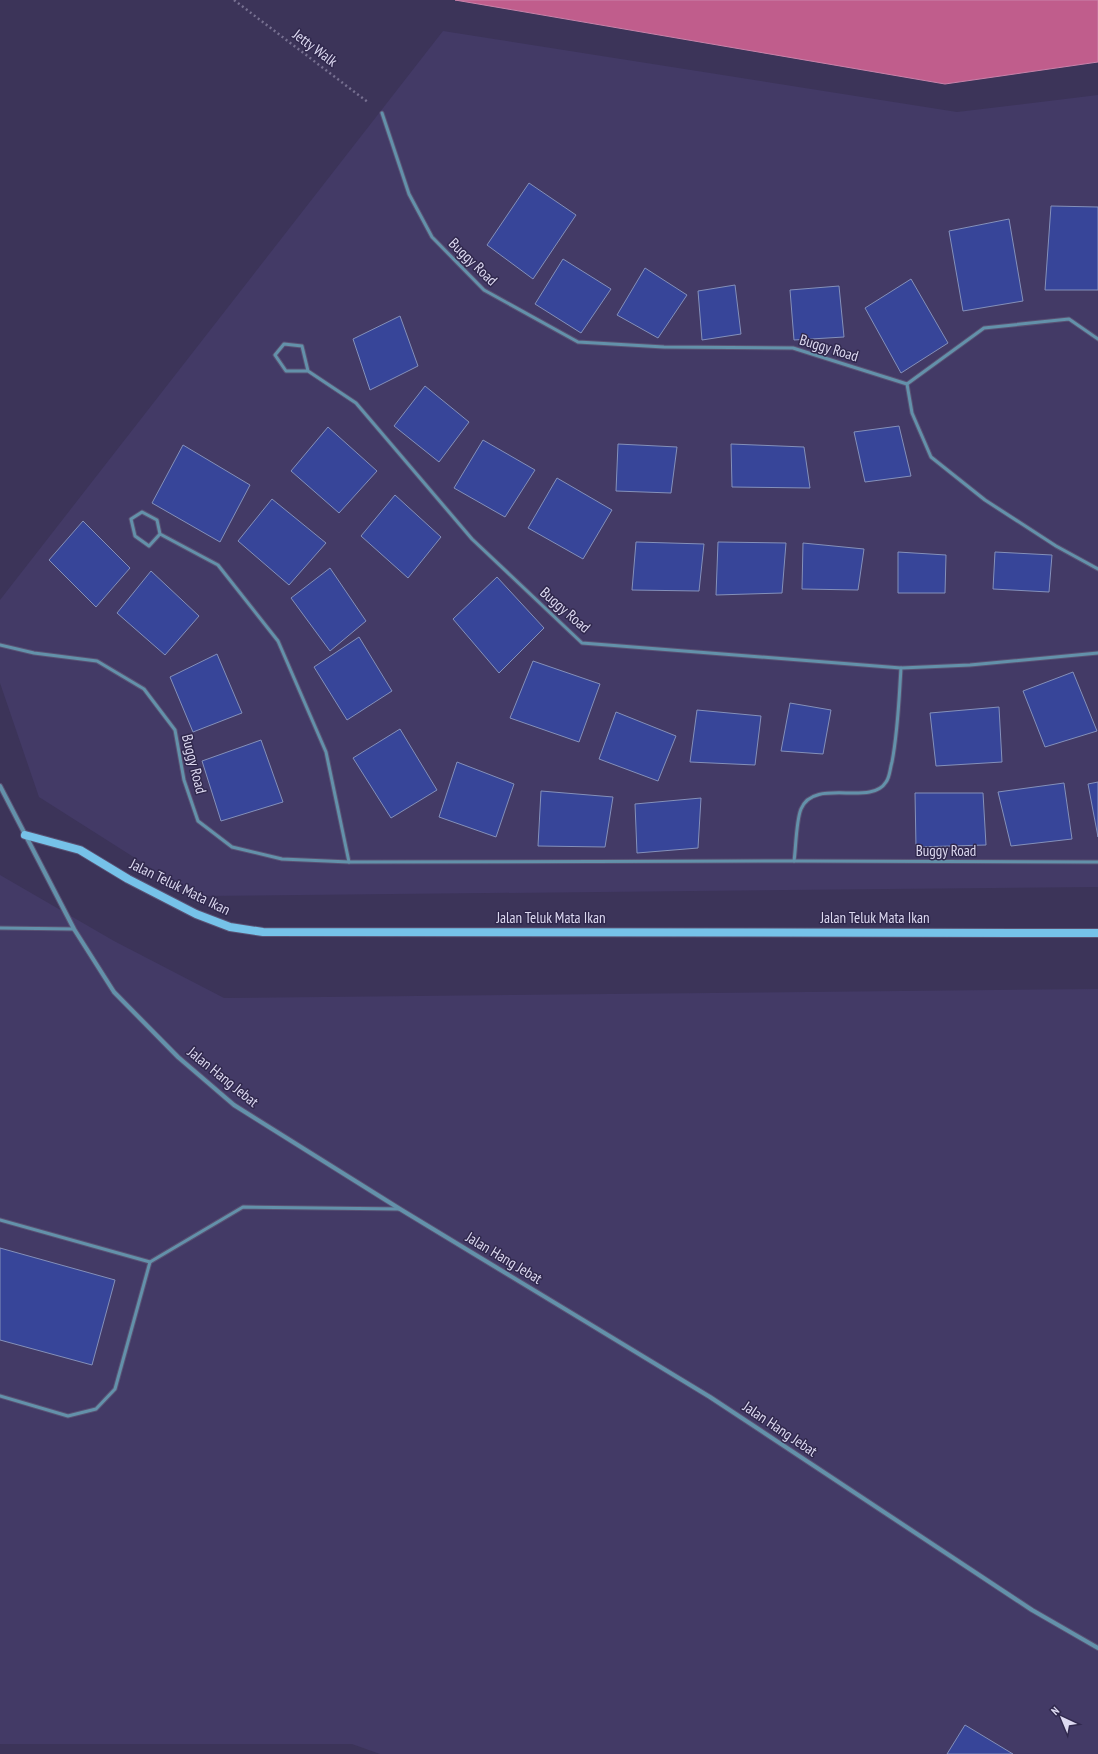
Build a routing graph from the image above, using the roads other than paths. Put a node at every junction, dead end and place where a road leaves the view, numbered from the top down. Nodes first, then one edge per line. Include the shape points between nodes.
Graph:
1 (382, 113) road end
2 (1098, 339) edge
3 (308, 370) junction
4 (907, 384) junction
5 (160, 534) junction
6 (1098, 569) edge
7 (0, 645) edge
8 (1098, 653) edge
9 (901, 668) junction
10 (0, 786) edge
11 (25, 835) junction
12 (794, 861) junction
13 (349, 862) junction
14 (1098, 862) edge
15 (0, 928) edge
16 (74, 929) junction
17 (1098, 933) edge
18 (400, 1209) junction
19 (0, 1220) edge
20 (150, 1262) junction
21 (0, 1396) edge
22 (1098, 1648) edge

1 - 4 lane, Buggy Road via 409,194 432,237 484,290 572,339 578,342 664,347 793,348
2 - 4 lane via 1069,319 984,328
3 - 3 lane via 286,371 275,356 284,344 302,346
3 - 9 lane, Buggy Road via 356,403 472,538 582,643
4 - 6 lane via 912,413 931,457 985,500 1056,546
5 - 5 lane via 157,520 142,512 131,519 135,536 149,546
5 - 13 lane via 218,565 278,641 326,752
7 - 13 lane, Buggy Road via 34,653 97,661 144,688 175,730 184,780 198,822 232,847 282,859
8 - 9 lane, Buggy Road via 970,665
9 - 12 lane via 895,746 886,783 872,792 822,794 805,803 800,810
10 - 11 street, Jalan Hang Jebat
11 - 16 street, Jalan Hang Jebat
11 - 17 main road, Jalan Teluk Mata Ikan via 80,850 128,879 196,914 230,927 263,932
12 - 13 lane, Buggy Road
12 - 14 lane, Buggy Road
15 - 16 lane
16 - 18 street, Jalan Hang Jebat via 114,992 178,1057 234,1105
18 - 20 lane via 243,1207
18 - 22 street, Jalan Hang Jebat via 710,1397 1032,1610
19 - 20 lane
20 - 21 lane via 115,1388 96,1409 68,1416

